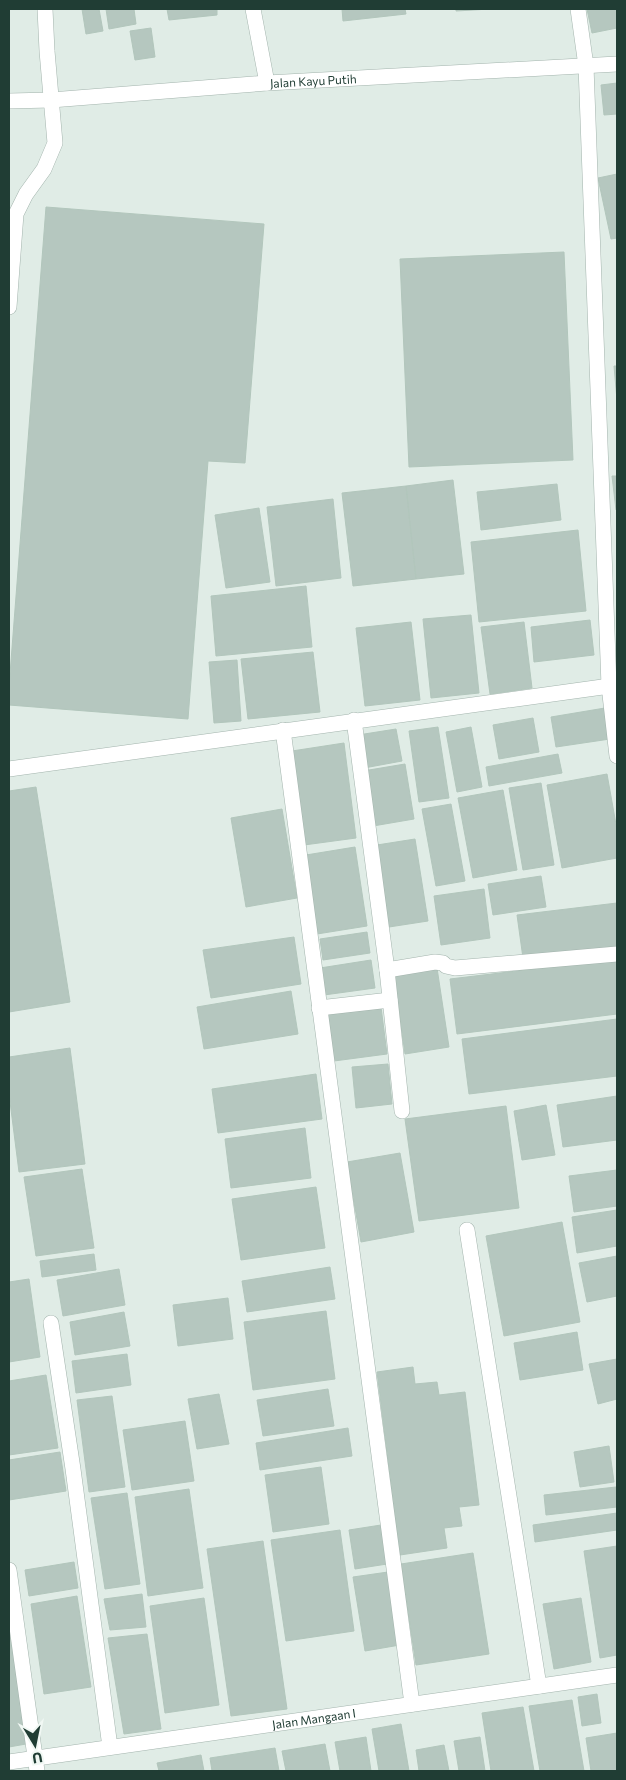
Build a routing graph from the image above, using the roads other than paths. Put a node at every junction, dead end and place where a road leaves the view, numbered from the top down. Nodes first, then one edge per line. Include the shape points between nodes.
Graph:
1 (45, 9) edge
2 (254, 9) edge
3 (578, 9) edge
4 (617, 64) edge
5 (586, 66) junction
6 (267, 83) junction
7 (51, 100) junction
8 (9, 101) edge
9 (9, 307) edge
10 (613, 685) edge
11 (354, 720) junction
12 (283, 730) junction
13 (617, 756) edge
14 (9, 769) edge
15 (617, 954) edge
16 (387, 970) junction
17 (390, 1000) junction
18 (319, 1008) junction
19 (402, 1111) dead end
20 (467, 1230) dead end
21 (51, 1323) dead end
22 (9, 1570) edge
23 (617, 1675) edge
24 (539, 1686) junction
25 (412, 1704) junction
26 (110, 1747) junction
27 (9, 1762) edge
28 (37, 1765) edge

1 - 7 street
2 - 6 street
3 - 5 street
4 - 5 street, Jalan Kayu Putih
5 - 6 street, Jalan Kayu Putih
5 - 10 street
6 - 7 street, Jalan Kayu Putih
7 - 8 street, Jalan Kayu Putih
7 - 9 street via 55,143 44,169 16,214
10 - 11 street
10 - 13 street
11 - 12 street
11 - 16 street
12 - 14 street
12 - 18 street
15 - 16 street via 455,968 435,962
16 - 17 street
17 - 18 street
17 - 19 street
18 - 25 street
20 - 24 street
21 - 26 street
22 - 28 street
23 - 24 street, Jalan Mangaan I
24 - 25 street, Jalan Mangaan I
25 - 26 street, Jalan Mangaan I
26 - 28 street, Jalan Mangaan I
27 - 28 street, Jalan Mangaan I

